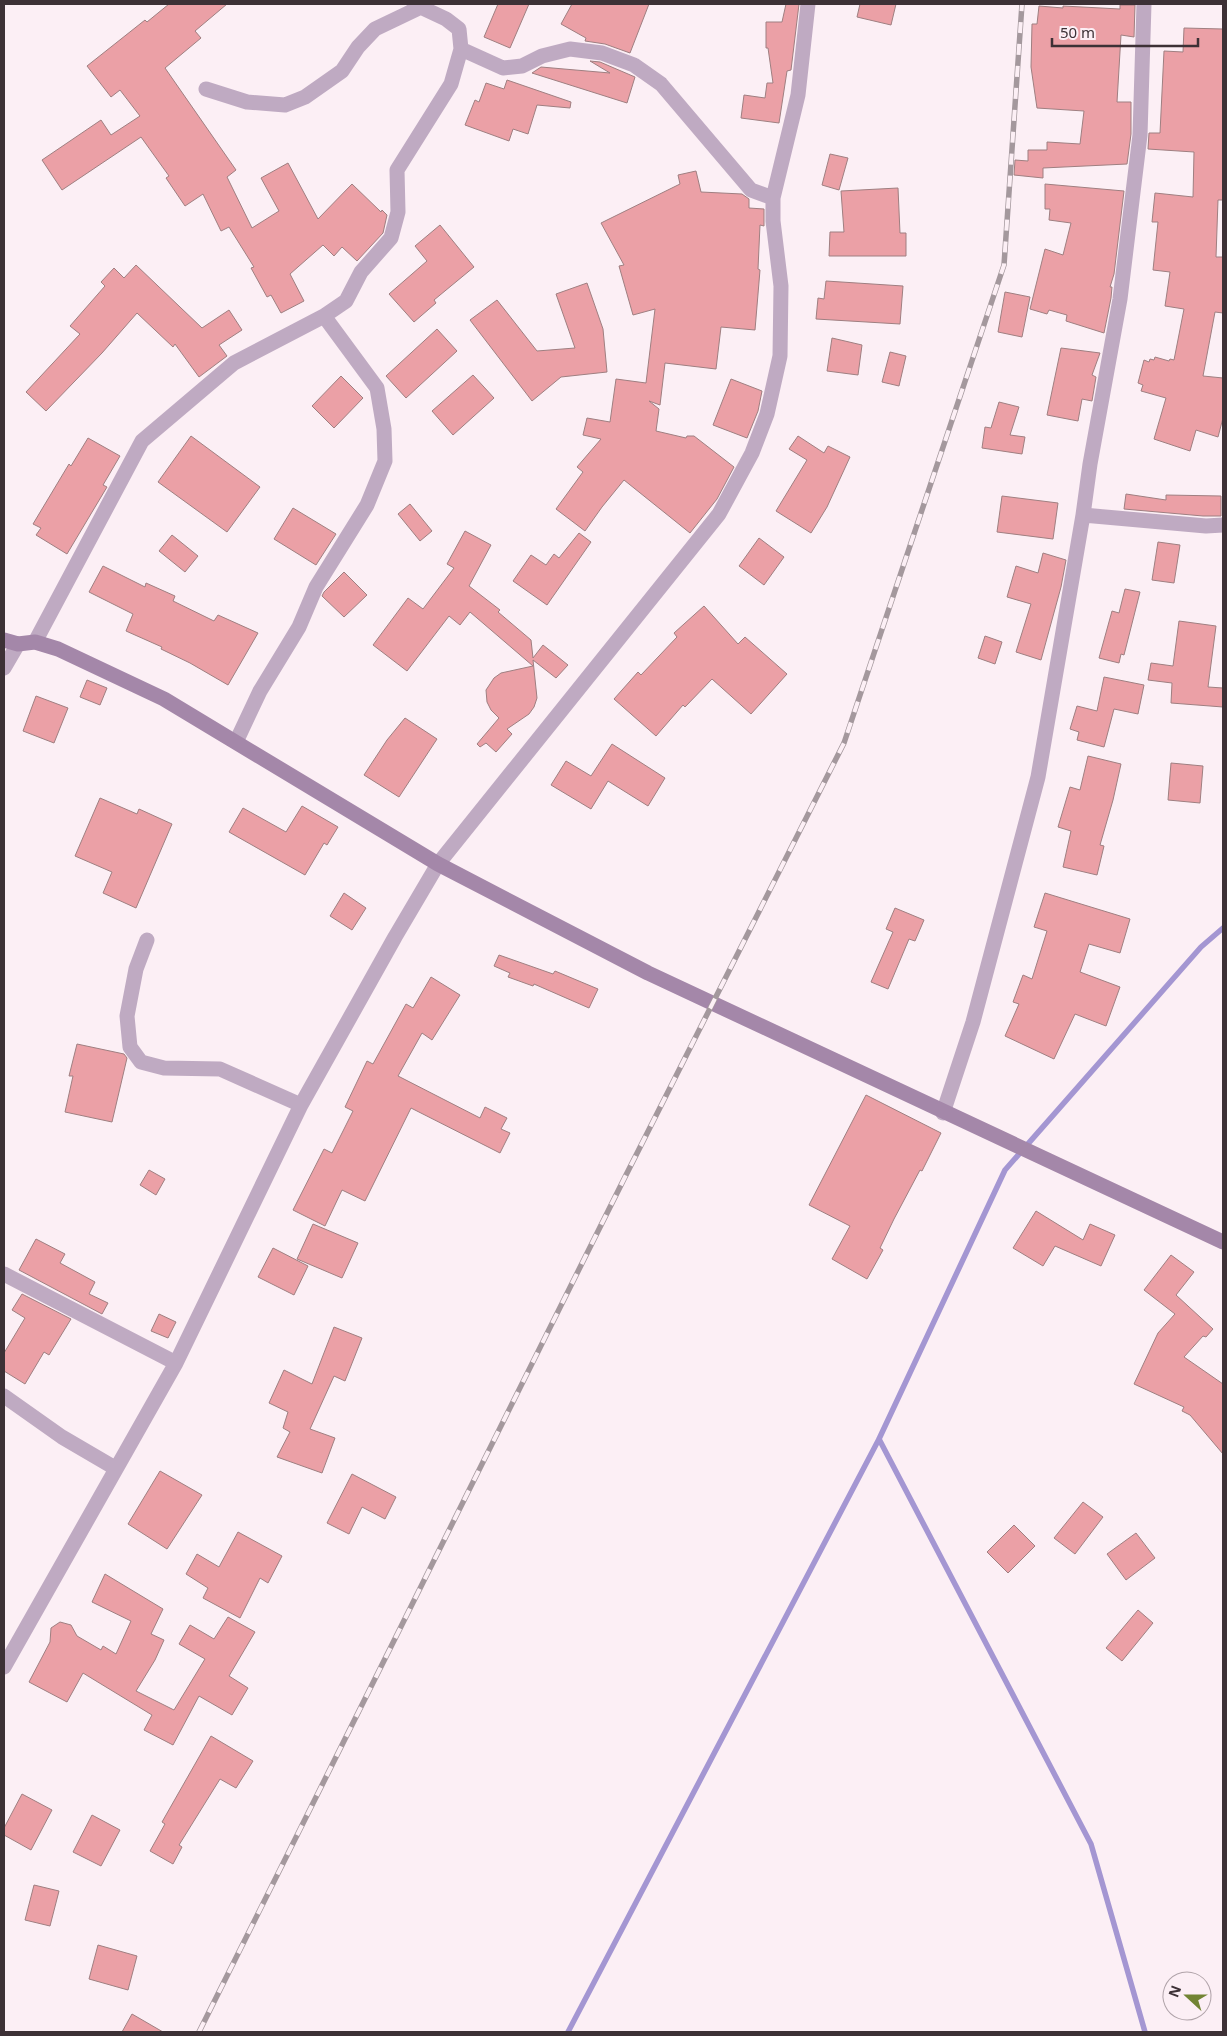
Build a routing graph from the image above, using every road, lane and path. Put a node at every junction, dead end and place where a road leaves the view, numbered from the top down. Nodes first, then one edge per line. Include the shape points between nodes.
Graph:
1 (808, 4) edge
2 (1144, 4) edge
3 (418, 5) edge
4 (461, 49) junction
5 (206, 88) dead end
6 (773, 198) junction
7 (324, 316) junction
8 (1083, 515) junction
9 (1223, 524) edge
10 (11, 642) edge
11 (35, 642) junction
12 (4, 668) edge
13 (236, 742) junction
14 (438, 864) junction
15 (147, 940) dead end
16 (301, 1105) junction
17 (943, 1113) junction
18 (1223, 1242) edge
19 (4, 1274) edge
20 (176, 1363) junction
21 (4, 1396) edge
22 (115, 1468) junction
23 (4, 1667) edge

1 - 6 street via 798,95
2 - 8 street via 1140,135 1120,299
3 - 4 street via 446,19 459,30
3 - 5 street via 375,29 342,71 306,97 285,105 247,102
4 - 6 street via 503,68 522,66 542,56 570,49 602,54 634,65 661,84 751,190
4 - 7 street via 451,84 397,170 398,212 391,238 361,272 346,301
6 - 14 street via 781,286 780,356 767,414 752,453 719,514
7 - 11 street via 234,363 142,441
7 - 13 street via 377,388 385,461 367,505 316,587 299,627 260,691
8 - 9 street via 1206,526
8 - 17 street via 1038,777 973,1022
10 - 11 street
10 - 12 street
11 - 13 street via 58,649 164,699
13 - 14 street
14 - 16 street
14 - 17 street via 648,973
15 - 16 street via 136,969 127,1016 130,1047 141,1062 164,1068 220,1069
16 - 20 street
17 - 18 street
19 - 20 street
20 - 22 street
21 - 22 street via 62,1437
22 - 23 street

